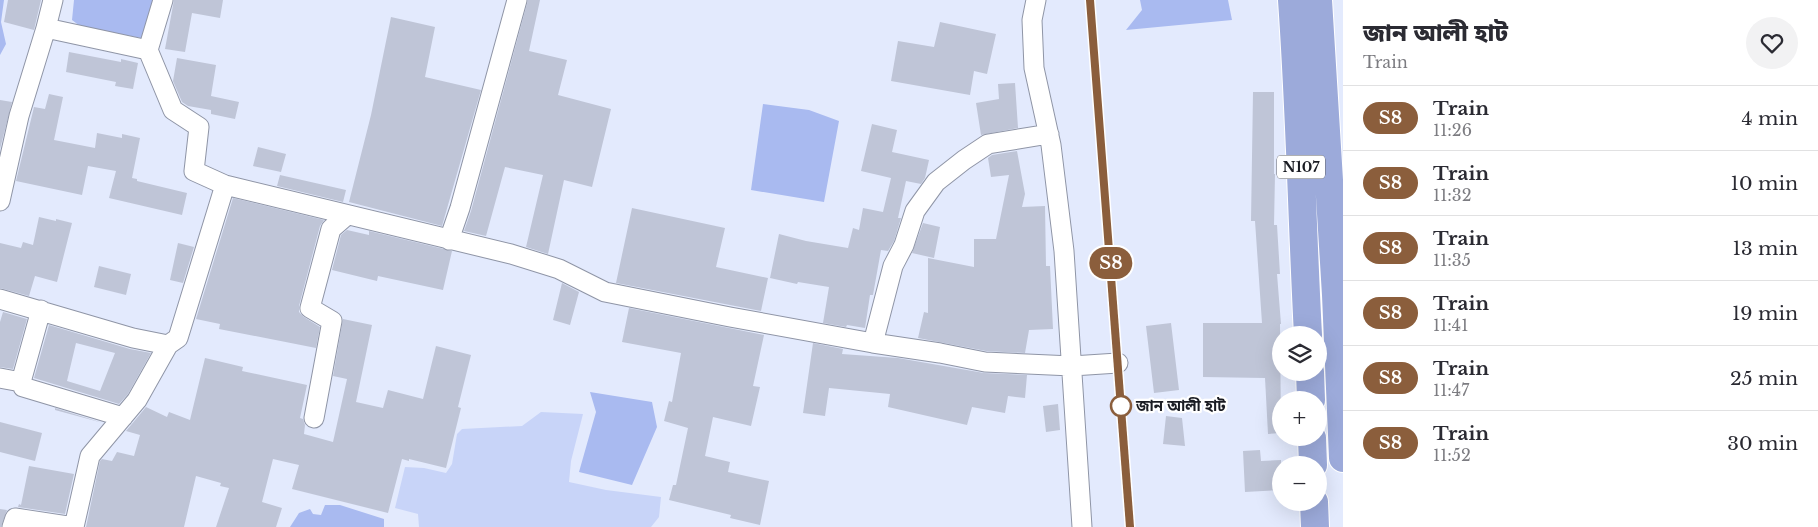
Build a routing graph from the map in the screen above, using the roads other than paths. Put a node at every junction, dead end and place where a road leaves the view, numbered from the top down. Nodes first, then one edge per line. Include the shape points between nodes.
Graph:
1 (53, 0) edge
2 (163, 0) edge
3 (518, 0) edge
4 (1036, 0) edge
5 (1292, 0) edge
6 (1318, 0) edge
7 (46, 28) junction
8 (148, 50) junction
9 (1049, 134) junction
10 (225, 185) junction
11 (0, 201) edge
12 (347, 215) junction
13 (1337, 226) edge
14 (449, 240) junction
15 (0, 299) edge
16 (41, 310) junction
17 (1307, 326) edge
18 (873, 342) junction
19 (168, 345) junction
20 (1118, 363) dead end
21 (1072, 366) junction
22 (0, 378) edge
23 (21, 382) junction
24 (1341, 386) edge
25 (1311, 387) edge
26 (123, 418) junction
27 (314, 418) dead end
28 (1343, 458) edge
29 (1314, 511) edge
30 (12, 527) edge
31 (74, 527) edge
32 (1082, 527) edge
33 (1315, 527) edge

1 - 7 street
2 - 8 street
3 - 14 street
4 - 9 street via 1032,20 1034,68
5 - 17 highway, N107
6 - 13 highway, N107
7 - 8 street
7 - 11 street via 19,116
8 - 10 street via 173,110 200,127 194,171
9 - 18 street via 988,144 936,182 915,211 893,266
9 - 21 street via 1064,251
10 - 12 street
10 - 19 street via 178,338
12 - 14 street
12 - 27 street via 331,229 310,308 332,321
13 - 24 highway, N107
14 - 18 street via 559,269 605,292
15 - 16 street
16 - 19 street via 133,338
16 - 23 street
18 - 21 street via 984,362
19 - 26 street
20 - 21 street
21 - 32 street
22 - 23 street
23 - 26 street via 23,387
24 - 25 street
24 - 28 highway, N107
26 - 31 street via 90,456
29 - 33 highway
30 - 31 street via 15,518

